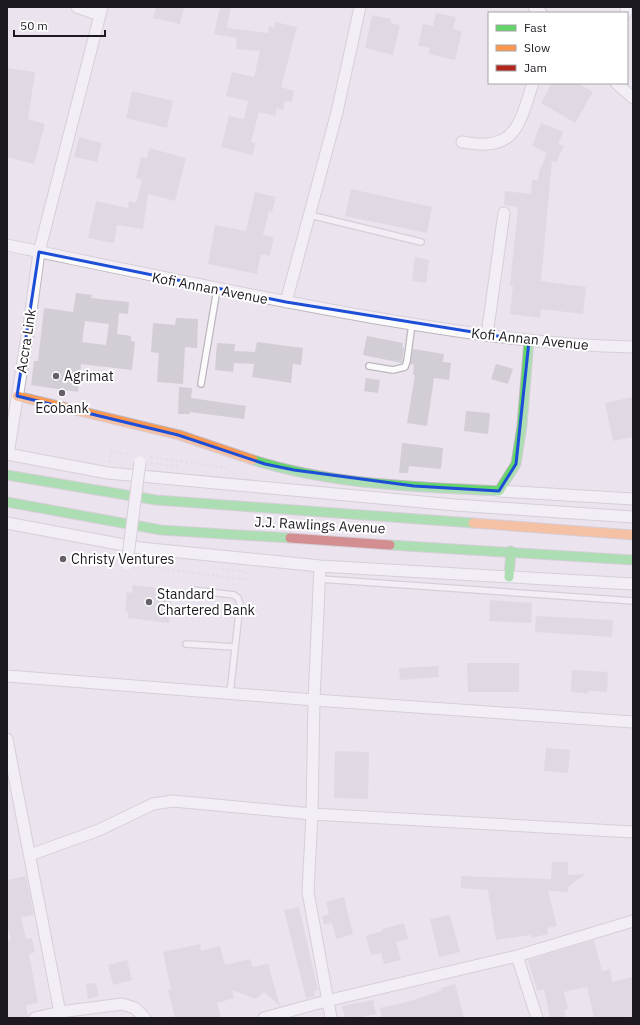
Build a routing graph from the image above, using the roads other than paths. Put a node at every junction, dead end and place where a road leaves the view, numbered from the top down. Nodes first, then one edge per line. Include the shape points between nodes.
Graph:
1 (77, 7) edge
2 (360, 7) edge
3 (101, 11) edge
4 (533, 84) edge
5 (617, 84) edge
6 (633, 98) edge
7 (462, 142) dead end
8 (504, 213) dead end
9 (310, 215) junction
10 (421, 242) dead end
11 (7, 246) edge
12 (39, 252) junction
13 (217, 289) junction
14 (286, 302) junction
15 (412, 324) junction
16 (487, 335) junction
17 (529, 341) junction
18 (633, 348) edge
19 (368, 366) dead end
20 (202, 384) dead end
21 (15, 396) junction
22 (9, 429) edge
23 (7, 454) edge
24 (141, 458) road end
25 (7, 475) edge
26 (500, 491) junction
27 (633, 499) edge
28 (7, 502) edge
29 (506, 509) junction
30 (633, 517) edge
31 (7, 523) edge
32 (506, 527) junction
33 (633, 535) edge
34 (510, 551) junction
35 (633, 560) edge
36 (127, 564) road end
37 (320, 566) junction
38 (509, 577) junction
39 (320, 579) junction
40 (633, 584) edge
41 (193, 590) dead end
42 (633, 601) edge
43 (186, 644) dead end
44 (235, 647) junction
45 (7, 676) edge
46 (230, 693) junction
47 (314, 700) junction
48 (633, 722) edge
49 (7, 739) edge
50 (312, 814) junction
51 (633, 832) edge
52 (30, 855) junction
53 (633, 921) edge
54 (517, 956) junction
55 (326, 1001) junction
56 (61, 1015) edge
57 (35, 1018) edge
58 (145, 1018) edge
59 (264, 1018) edge
60 (331, 1018) edge
61 (537, 1018) edge

1 - 3 street
2 - 9 street via 337,112
3 - 12 street
4 - 7 street via 517,129 507,138 487,144
5 - 6 street
8 - 16 street
9 - 10 lane
9 - 14 street
11 - 12 street, Kofi Annan Avenue
12 - 13 street, Kofi Annan Avenue
12 - 21 street, Accra Link
13 - 14 street, Kofi Annan Avenue
13 - 20 lane
14 - 15 street, Kofi Annan Avenue
15 - 16 street, Kofi Annan Avenue
15 - 19 lane via 405,367 393,370
16 - 17 street, Kofi Annan Avenue
17 - 18 street, Kofi Annan Avenue
17 - 26 main road via 516,464
21 - 22 street, Accra Link
21 - 26 main road via 178,435 265,464 294,470 414,486
22 - 23 street, Accra Link
23 - 29 street via 108,473
24 - 36 street, bridge
25 - 32 main road, J.J. Rawlings Avenue via 156,500
26 - 27 street
28 - 34 main road, J.J. Rawlings Avenue via 161,530
29 - 30 street
29 - 32 main road
31 - 37 street via 140,548
32 - 33 main road, J.J. Rawlings Avenue
34 - 35 main road, J.J. Rawlings Avenue
34 - 38 main road
37 - 38 street
37 - 39 street
38 - 40 street
39 - 42 lane
39 - 47 street
41 - 44 lane via 234,595 238,598 240,604
43 - 44 lane
44 - 46 lane
45 - 46 street
46 - 47 street
47 - 48 street
47 - 50 street
49 - 52 street
50 - 51 street
50 - 52 street via 173,801 153,804 99,830
50 - 55 street via 308,892
52 - 56 street
53 - 54 street
54 - 55 street
54 - 61 street
55 - 59 street
55 - 60 street
56 - 57 street
56 - 58 street via 122,1004 135,1008

